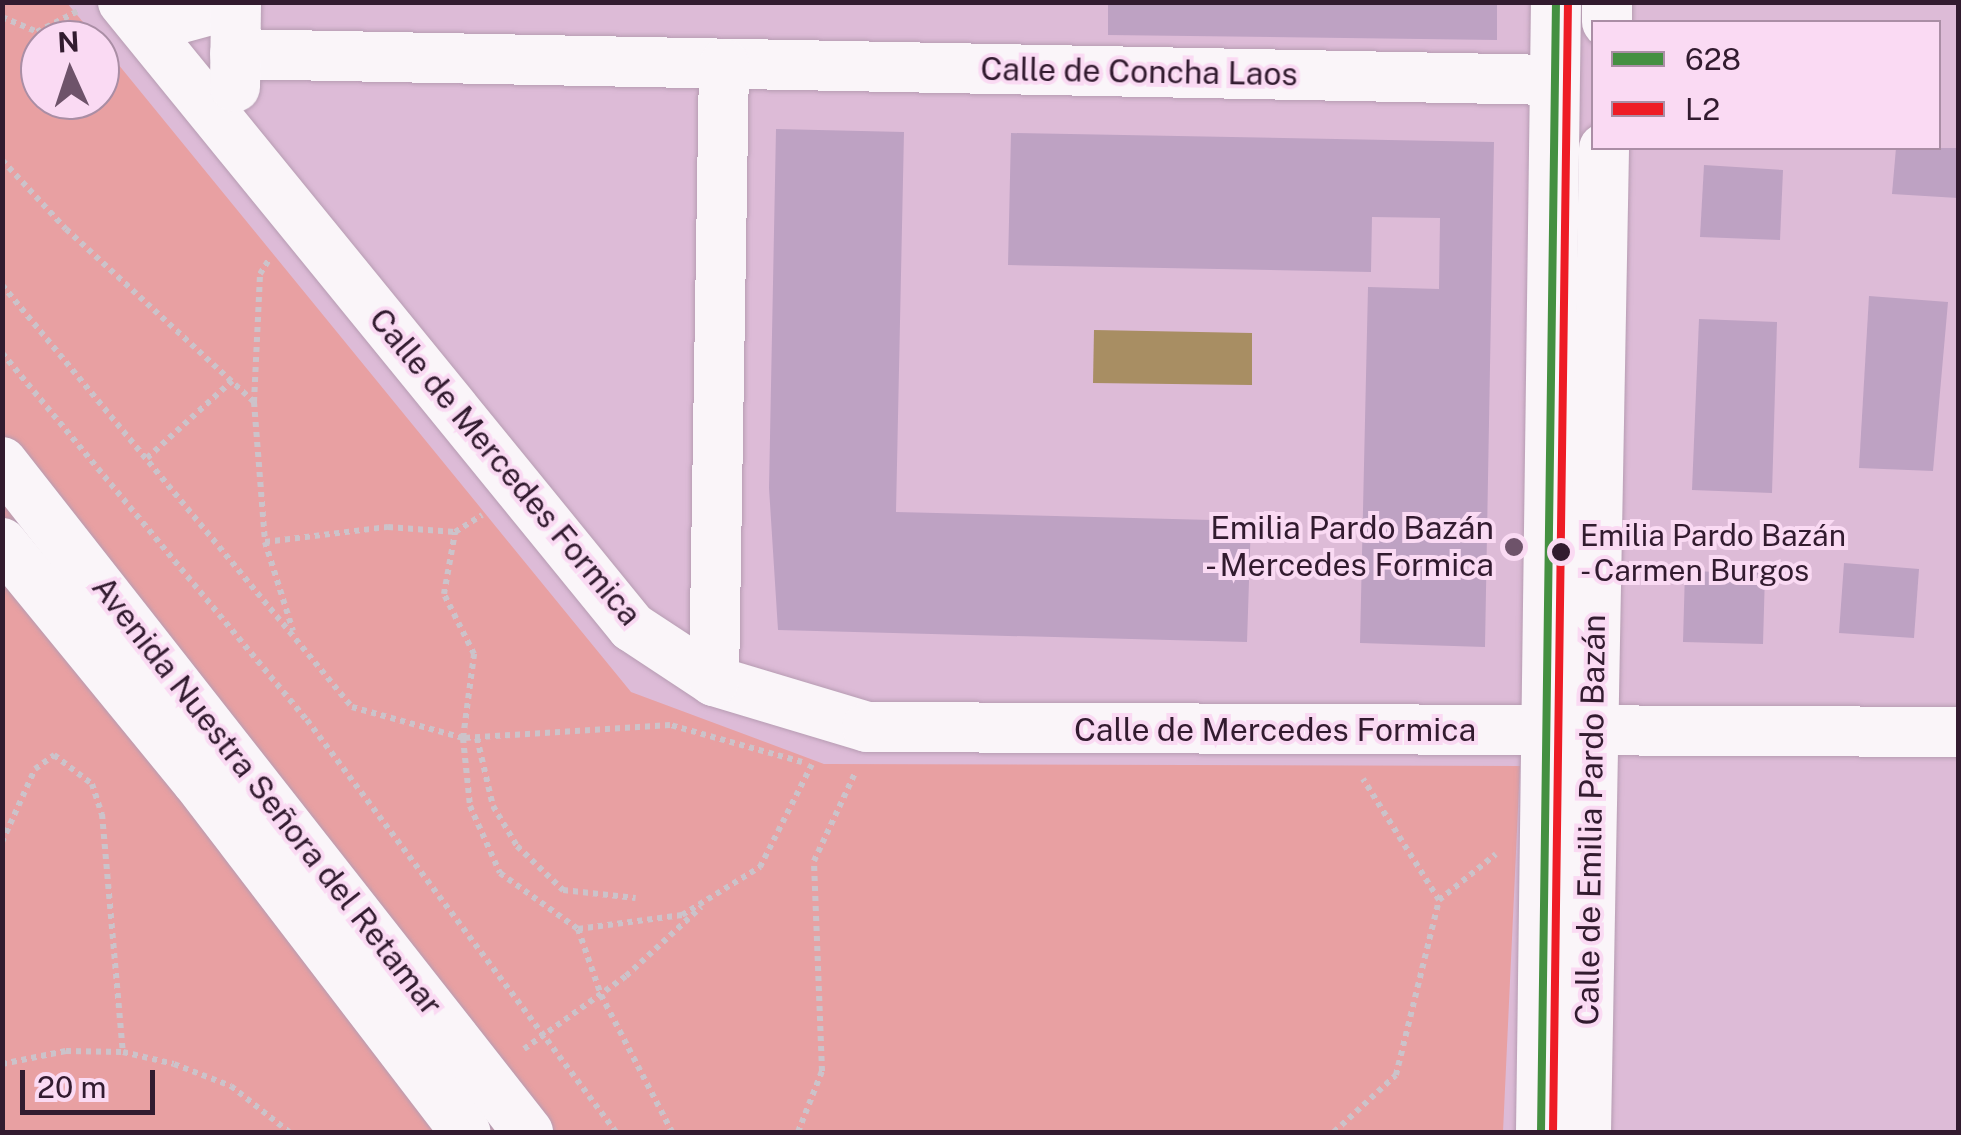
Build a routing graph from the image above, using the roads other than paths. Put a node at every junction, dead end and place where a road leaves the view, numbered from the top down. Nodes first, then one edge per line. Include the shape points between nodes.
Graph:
1 (1556, 2) edge
2 (236, 3) edge
3 (134, 16) edge
4 (235, 54) junction
5 (724, 64) junction
6 (1554, 80) junction
7 (234, 136) junction
8 (1604, 150) edge
9 (2, 462) edge
10 (2, 543) edge
11 (714, 681) junction
12 (1570, 732) junction
13 (1958, 732) edge
14 (465, 1132) edge
15 (528, 1132) edge
16 (1541, 1132) edge
17 (1586, 1132) edge

1 - 6 street, Calle de Emilia Pardo Bazán
2 - 3 street
2 - 4 street
3 - 7 street, Calle de Mercedes Formica
4 - 5 street, Calle de Concha Laos
4 - 7 street
5 - 6 street, Calle de Concha Laos
5 - 11 street
6 - 12 street, Calle de Emilia Pardo Bazán
7 - 11 street, Calle de Mercedes Formica via 632,627
8 - 12 street, Calle de Emilia Pardo Bazán
9 - 15 street, Avenida Nuestra Señora del Retamar
10 - 14 street, Avenida Nuestra Señora del Retamar via 197,781
11 - 12 street, Calle de Mercedes Formica via 854,755
12 - 13 street, Calle de Mercedes Formica
12 - 16 street, Calle de Emilia Pardo Bazán via 1545,813
12 - 17 street, Calle de Emilia Pardo Bazán

